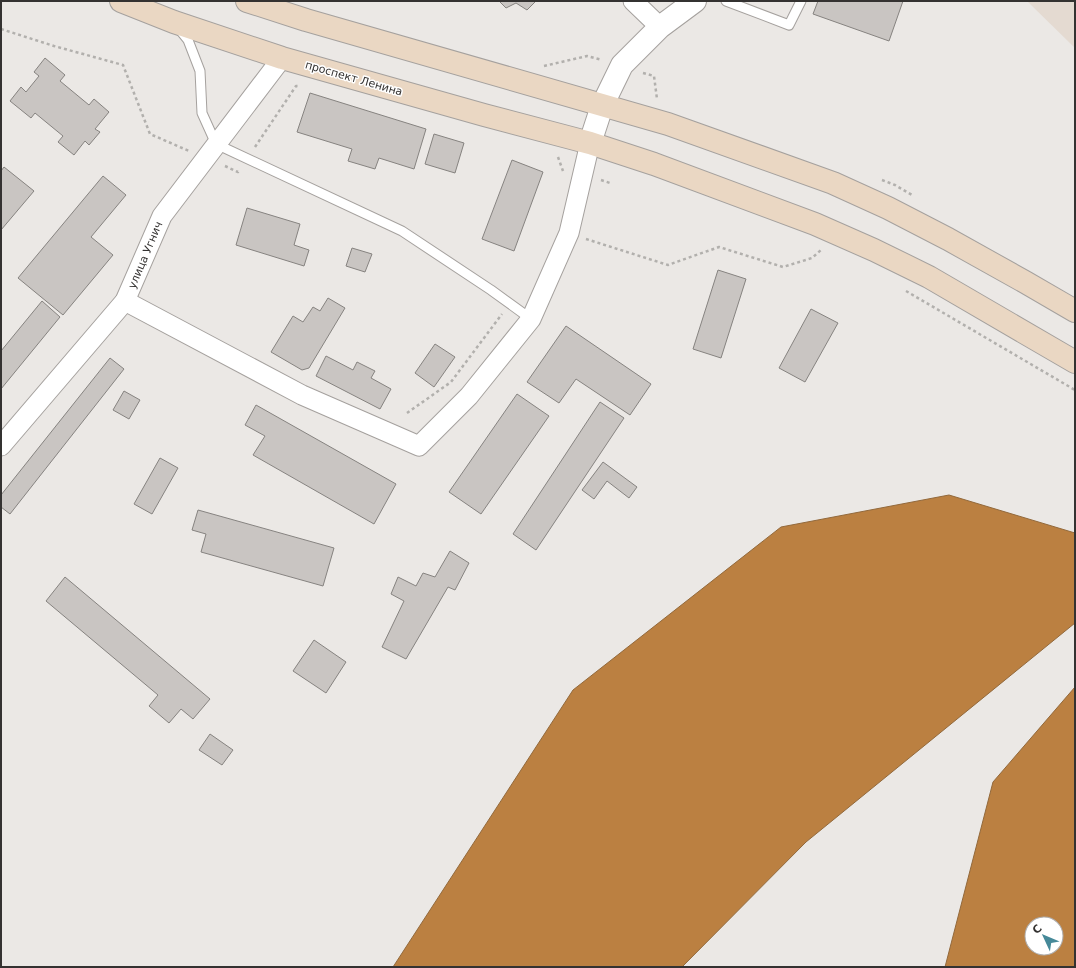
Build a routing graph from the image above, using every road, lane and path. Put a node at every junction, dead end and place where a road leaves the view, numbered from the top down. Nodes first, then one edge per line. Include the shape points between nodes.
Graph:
1 (121, 1) edge
2 (247, 1) edge
3 (633, 1) edge
4 (695, 1) edge
5 (726, 1) edge
6 (801, 1) edge
7 (174, 22) junction
8 (660, 27) junction
9 (282, 58) junction
10 (602, 106) junction
11 (590, 143) junction
12 (216, 144) junction
13 (569, 234) junction
14 (829, 252) dead end
15 (904, 289) dead end
16 (125, 300) junction
17 (1075, 311) edge
18 (531, 319) junction
19 (1075, 362) edge
20 (1075, 390) edge
21 (1, 446) edge

1 - 7 main road, проспект Ленина
2 - 10 main road
3 - 8 street
4 - 8 street
5 - 6 lane via 789,25
7 - 9 main road, проспект Ленина
7 - 12 lane via 188,40 200,71 202,113
8 - 10 street via 622,65
9 - 11 main road, проспект Ленина
9 - 12 street, улица Угнич
10 - 11 street
10 - 17 main road via 668,124 833,183 948,239
11 - 13 street
11 - 19 main road, проспект Ленина via 815,224 874,250 928,277
12 - 16 street, улица Угнич via 162,216
12 - 18 lane via 402,231
13 - 14 path via 668,265 719,247 783,267 812,258 822,248
13 - 18 street
15 - 20 path
16 - 18 street via 302,394 419,446 469,396
16 - 21 street, улица Угнич

